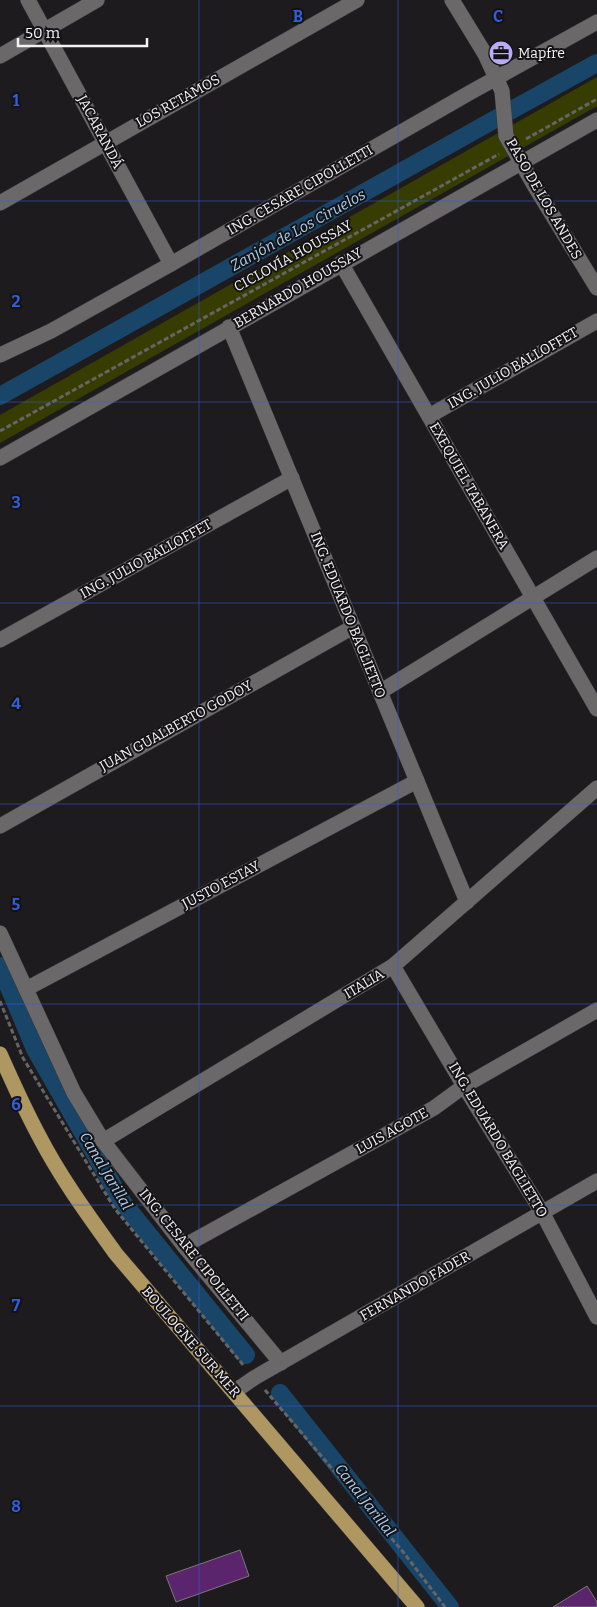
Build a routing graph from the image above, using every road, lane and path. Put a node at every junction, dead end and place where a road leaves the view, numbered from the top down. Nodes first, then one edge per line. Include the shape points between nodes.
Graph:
1 (28, 0) edge
2 (97, 0) edge
3 (357, 0) edge
4 (452, 0) edge
5 (597, 22) edge
6 (45, 30) junction
7 (0, 56) edge
8 (499, 84) junction
9 (597, 99) edge
10 (597, 120) edge
11 (509, 141) junction
12 (105, 142) junction
13 (492, 148) dead end
14 (495, 156) junction
15 (521, 162) junction
16 (500, 174) junction
17 (0, 203) edge
18 (341, 263) junction
19 (171, 264) junction
20 (597, 288) edge
21 (597, 321) edge
22 (230, 327) junction
23 (0, 355) edge
24 (429, 416) junction
25 (0, 432) edge
26 (0, 458) edge
27 (292, 478) junction
28 (597, 558) edge
29 (533, 598) junction
30 (353, 626) junction
31 (0, 640) edge
32 (380, 692) junction
33 (597, 709) edge
34 (417, 781) junction
35 (597, 788) edge
36 (0, 826) edge
37 (467, 902) junction
38 (0, 933) edge
39 (393, 966) junction
40 (26, 989) junction
41 (0, 1001) edge
42 (597, 1010) edge
43 (0, 1054) edge
44 (464, 1086) junction
45 (103, 1141) junction
46 (597, 1181) edge
47 (542, 1212) junction
48 (184, 1246) junction
49 (597, 1317) edge
50 (281, 1363) junction
51 (254, 1378) junction
52 (234, 1392) junction
53 (417, 1607) edge
54 (445, 1607) edge

1 - 6 street, JACARANDÁ
2 - 6 street
3 - 12 street, LOS RETAMOS
4 - 8 street, PASO DE LOS ANDES
5 - 8 street, ING. CESARE CIPOLLETTI
6 - 7 street
6 - 12 street, JACARANDÁ
8 - 11 street, PASO DE LOS ANDES
8 - 19 street, ING. CESARE CIPOLLETTI
9 - 11 path, CICLOVÍA HOUSSAY
10 - 15 street, BERNARDO HOUSSAY
11 - 14 path, CICLOVÍA HOUSSAY
11 - 15 street, PASO DE LOS ANDES
12 - 17 street, LOS RETAMOS
12 - 19 street, JACARANDÁ
13 - 14 path
14 - 16 path
14 - 25 path, CICLOVÍA HOUSSAY
15 - 16 street, BERNARDO HOUSSAY
15 - 20 street, PASO DE LOS ANDES
16 - 18 street, BERNARDO HOUSSAY
18 - 22 street, BERNARDO HOUSSAY
18 - 24 street, EXEQUIEL TABANERA
19 - 23 street, ING. CESARE CIPOLLETTI via 51,331
21 - 24 street, ING. JULIO BALLOFFET
22 - 26 street, BERNARDO HOUSSAY
22 - 27 street, ING. EDUARDO BAGLIETTO
24 - 29 street, EXEQUIEL TABANERA
27 - 30 street, ING. EDUARDO BAGLIETTO
27 - 31 street, ING. JULIO BALLOFFET
28 - 29 street
29 - 32 street
29 - 33 street, EXEQUIEL TABANERA
30 - 32 street, ING. EDUARDO BAGLIETTO
30 - 36 street, JUAN GUALBERTO GODOY
32 - 34 street, ING. EDUARDO BAGLIETTO
34 - 37 street, ING. EDUARDO BAGLIETTO
34 - 40 street, JUSTO ESTAY
35 - 37 street, ITALIA
37 - 39 street, ITALIA
38 - 40 street, ING. CESARE CIPOLLETTI
39 - 44 street, ING. EDUARDO BAGLIETTO
39 - 45 street, ITALIA
40 - 45 street, ING. CESARE CIPOLLETTI via 74,1093
41 - 51 path via 24,1058 115,1208
42 - 44 street, LUIS AGOTE
43 - 52 main road, BOULOGNE SUR MER via 37,1134 70,1189 138,1281
44 - 47 street, ING. EDUARDO BAGLIETTO
44 - 48 street, LUIS AGOTE via 434,1108
45 - 48 street, ING. CESARE CIPOLLETTI
46 - 47 street, FERNANDO FADER
47 - 49 street, ING. EDUARDO BAGLIETTO
47 - 50 street, FERNANDO FADER
48 - 50 street, ING. CESARE CIPOLLETTI
50 - 51 street, FERNANDO FADER
51 - 52 street, FERNANDO FADER
51 - 54 path via 404,1552
52 - 53 main road, BOULOGNE SUR MER

